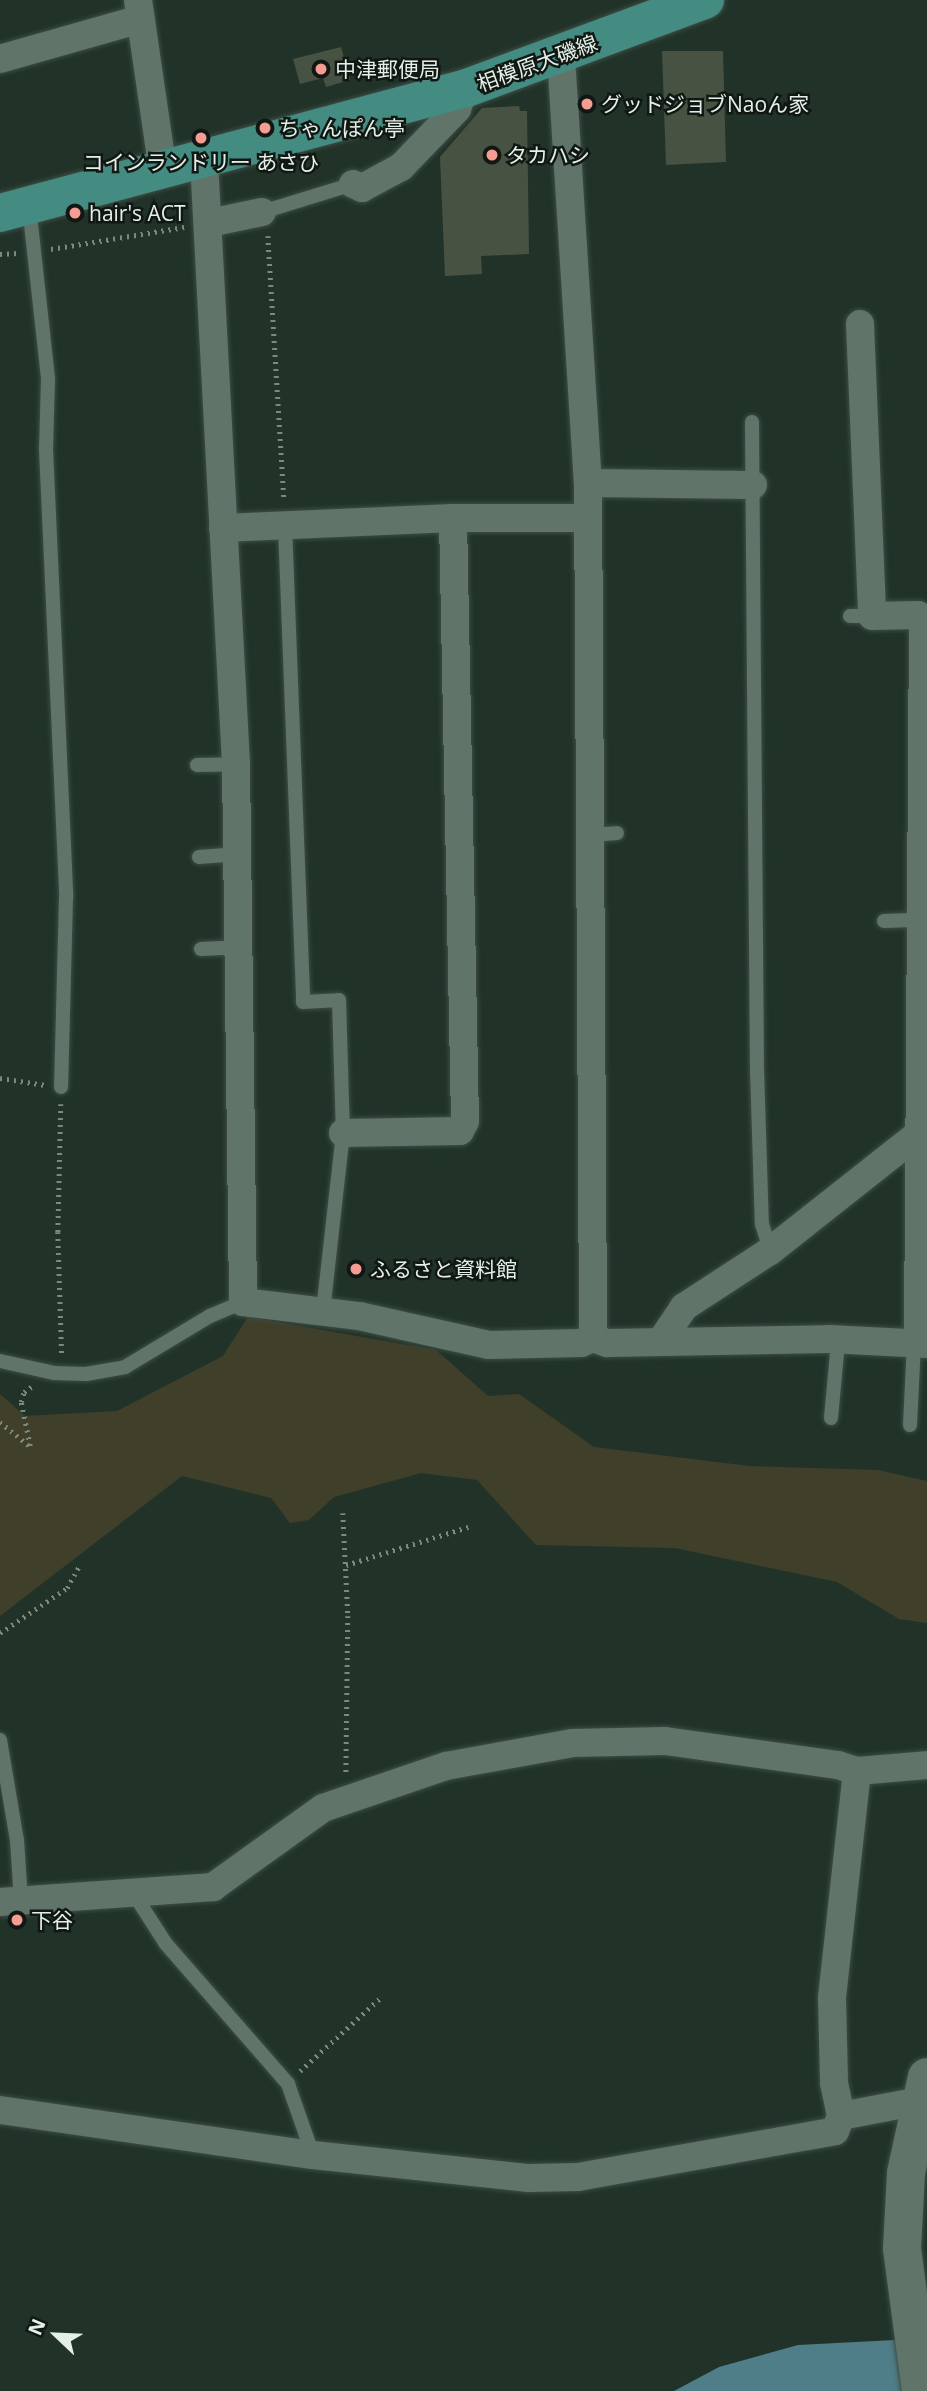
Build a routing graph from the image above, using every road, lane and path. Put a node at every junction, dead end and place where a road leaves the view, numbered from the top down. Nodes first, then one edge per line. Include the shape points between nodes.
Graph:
1 (705, 0) edge
2 (139, 9) edge
3 (561, 56) junction
4 (0, 59) edge
5 (464, 89) junction
6 (204, 161) junction
7 (163, 172) junction
8 (353, 184) joint
9 (15, 210) edge
10 (262, 212) junction
11 (209, 223) junction
12 (36, 251) junction
13 (0, 254) edge
14 (866, 338) dead end
15 (752, 422) dead end
16 (588, 483) junction
17 (753, 485) junction
18 (453, 518) junction
19 (587, 518) junction
20 (285, 526) junction
21 (223, 528) junction
22 (236, 764) junction
23 (197, 765) dead end
24 (239, 854) junction
25 (199, 857) dead end
26 (920, 920) junction
27 (884, 921) dead end
28 (242, 947) junction
29 (201, 949) dead end
30 (0, 1078) edge
31 (61, 1087) junction
32 (925, 1129) edge
33 (343, 1133) junction
34 (770, 1251) junction
35 (243, 1302) junction
36 (323, 1311) junction
37 (593, 1338) junction
38 (661, 1341) junction
39 (838, 1343) junction
40 (920, 1344) edge
41 (0, 1361) edge
42 (63, 1372) junction
43 (34, 1386) dead end
44 (831, 1418) dead end
45 (906, 1420) dead end
46 (0, 1422) edge
47 (343, 1513) dead end
48 (468, 1527) dead end
49 (80, 1565) dead end
50 (346, 1565) junction
51 (0, 1633) edge
52 (0, 1740) edge
53 (927, 1765) edge
54 (857, 1771) junction
55 (347, 1799) junction
56 (131, 1889) junction
57 (11, 1902) edge
58 (379, 1998) dead end
59 (288, 2084) junction
60 (925, 2091) edge
61 (0, 2110) edge
62 (841, 2116) junction
63 (313, 2155) junction
64 (921, 2391) edge

1 - 3 main road, 相模原大磯線
2 - 4 street
2 - 7 street
3 - 5 main road, 相模原大磯線
3 - 16 street
5 - 6 main road, 相模原大磯線
5 - 8 street via 457,109 401,167 362,188
6 - 7 main road, 相模原大磯線
6 - 11 street
7 - 9 main road, 相模原大磯線
8 - 10 lane
9 - 12 lane
10 - 11 street
10 - 20 path via 275,330
11 - 12 path
11 - 21 street
12 - 13 path
12 - 31 lane via 48,379 40,415 66,898
14 - 26 street via 857,475 861,616 918,615 923,620
15 - 17 lane
16 - 17 street
16 - 19 street
17 - 34 lane via 757,1069 762,1224
18 - 19 street
18 - 20 street
18 - 33 street via 465,1121 460,1130
19 - 37 street via 603,834
20 - 21 street
20 - 33 lane via 303,1002 339,1000
21 - 22 street
22 - 23 lane
22 - 24 street
24 - 25 lane
24 - 28 street
26 - 27 lane
26 - 32 street
28 - 29 lane
28 - 35 street
30 - 31 path
31 - 42 path via 58,1233
32 - 34 street
32 - 40 street
33 - 36 lane
34 - 38 street via 684,1307
35 - 36 street
35 - 42 lane via 210,1316 125,1367 86,1374
36 - 37 street via 489,1345 581,1343
37 - 38 street via 607,1343
38 - 39 street
39 - 40 street
39 - 44 lane
40 - 45 lane
41 - 42 lane
43 - 46 path via 24,1392 21,1402 30,1446
47 - 50 path
48 - 50 path
49 - 51 path via 67,1588
50 - 55 path
52 - 57 lane via 17,1840
53 - 54 street
54 - 55 street via 623,1739 572,1742 446,1766
54 - 62 street via 832,1999 834,2083
55 - 56 street via 323,1808 213,1887
56 - 57 street
56 - 59 lane via 166,1944
58 - 59 path
59 - 63 lane
60 - 62 street
60 - 64 street via 906,2173 902,2248
61 - 63 street
62 - 63 street via 835,2131 579,2177 461,2174

